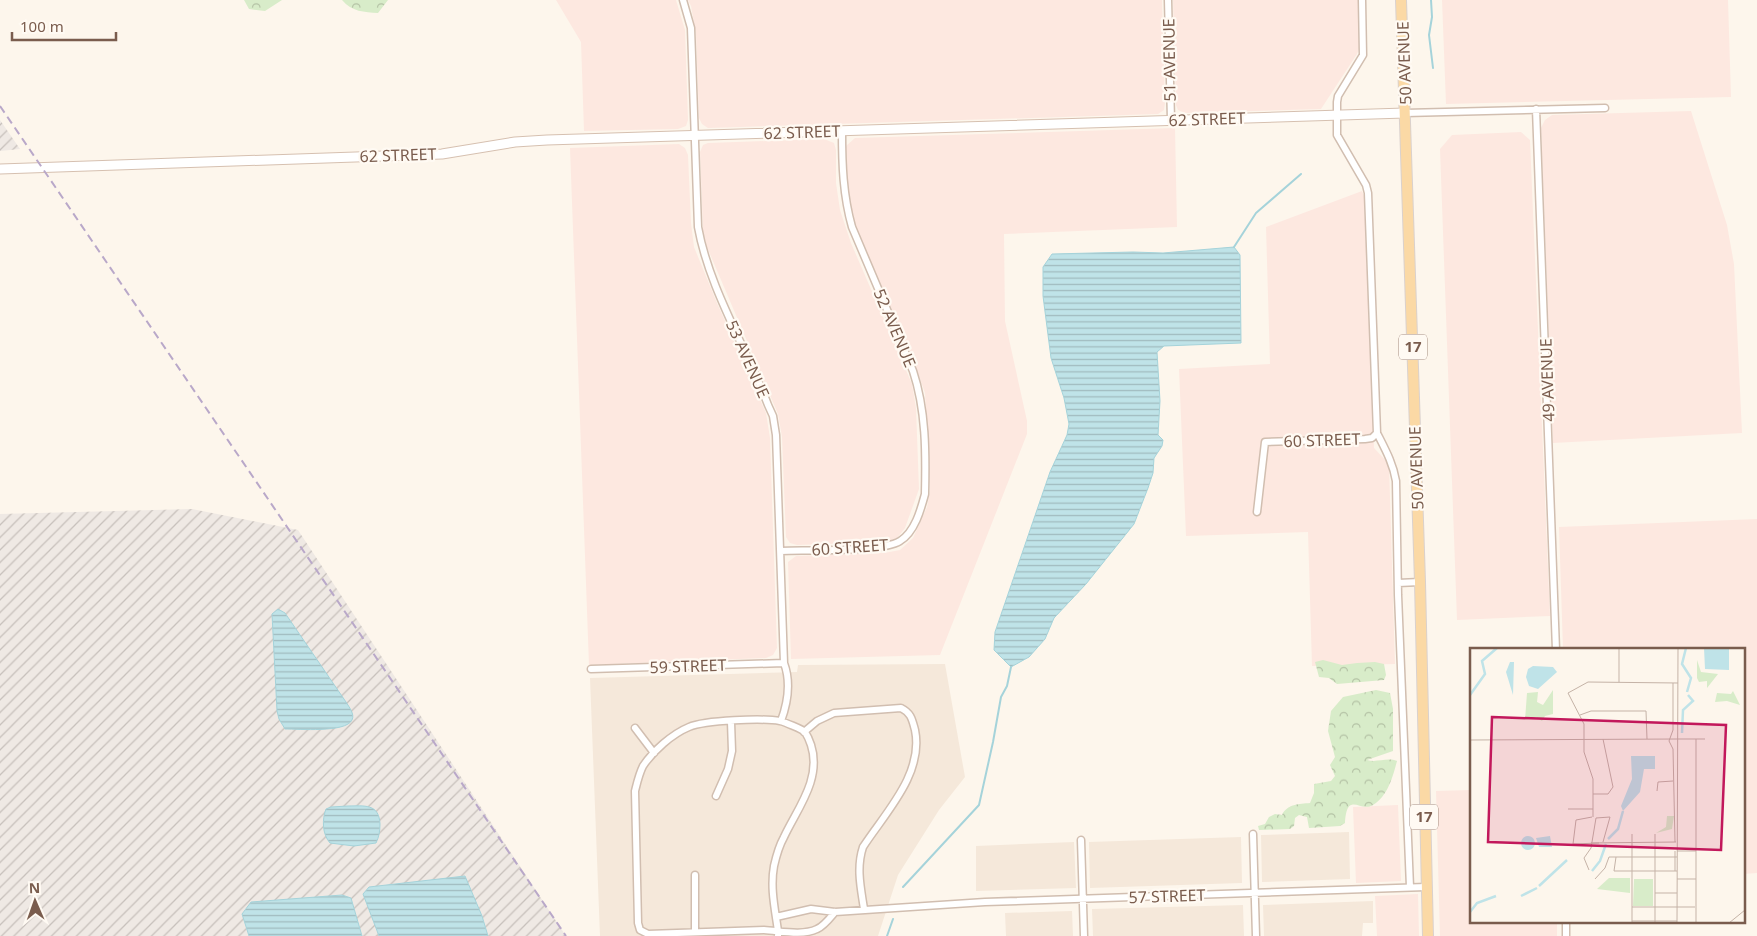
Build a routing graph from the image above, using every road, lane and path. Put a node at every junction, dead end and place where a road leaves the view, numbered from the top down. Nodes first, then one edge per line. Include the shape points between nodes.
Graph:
1 (683, 0) edge
2 (1168, 0) edge
3 (1362, 0) edge
4 (1401, 0) edge
5 (1605, 108) dead end
6 (1536, 109) junction
7 (1405, 113) junction
8 (1337, 116) junction
9 (1171, 120) junction
10 (842, 130) junction
11 (694, 136) junction
12 (0, 169) edge
13 (1377, 433) junction
14 (1257, 512) dead end
15 (912, 528) joint
16 (781, 551) junction
17 (1420, 582) junction
18 (1398, 583) junction
19 (1556, 648) edge
20 (784, 663) junction
21 (591, 669) dead end
22 (781, 721) junction
23 (731, 722) junction
24 (635, 728) dead end
25 (804, 732) junction
26 (654, 753) junction
27 (716, 796) dead end
28 (1253, 834) dead end
29 (1081, 840) dead end
30 (695, 875) dead end
31 (1410, 887) junction
32 (1426, 887) junction
33 (1255, 893) junction
34 (1083, 898) junction
35 (864, 910) junction
36 (835, 912) junction
37 (776, 917) junction
38 (695, 932) junction
39 (778, 933) edge
40 (1084, 936) edge
41 (1256, 936) edge
42 (1428, 936) edge

1 - 11 street, 53 AVENUE via 692,28
2 - 9 street, 51 AVENUE
3 - 8 street via 1363,55 1340,90
4 - 7 main road, 50 AVENUE / 17
5 - 6 street, 62 STREET
6 - 7 street, 62 STREET
6 - 19 street, 49 AVENUE
7 - 8 main road, 62 STREET
7 - 17 main road, 50 AVENUE / 17
8 - 9 main road, 62 STREET
8 - 13 street via 1337,135 1368,193
9 - 10 main road, 62 STREET
10 - 11 main road, 62 STREET
10 - 15 street, 52 AVENUE via 843,185 852,227 913,371 922,406 925,494
11 - 12 main road, 62 STREET via 515,142 442,154
11 - 16 street, 53 AVENUE via 702,249 772,416 777,451
13 - 14 street, 60 STREET via 1365,439 1265,442
13 - 18 street via 1388,453 1396,481
15 - 16 street, 60 STREET via 892,546
16 - 20 street, 53 AVENUE
17 - 18 street
17 - 32 main road, 50 AVENUE / 17
18 - 31 street
20 - 21 street, 59 STREET
20 - 22 street, 53 AVENUE via 788,692
22 - 23 street
22 - 25 street
23 - 26 street via 716,721 688,727
23 - 27 street via 732,751
24 - 26 street
25 - 35 street via 834,713 901,708 912,718 916,734 915,755 909,778 863,847 860,857 858,866
25 - 37 street via 815,759 814,774 776,861 772,894
26 - 38 street via 643,767 635,792 638,923 640,930 648,934
28 - 33 street
29 - 34 street
30 - 38 street
31 - 32 street, 57 STREET
31 - 33 street, 57 STREET
32 - 42 main road, 50 AVENUE / 17
33 - 34 street, 57 STREET
33 - 41 street
34 - 35 street, 57 STREET
34 - 40 street
35 - 36 street, 57 STREET
36 - 37 street, 57 STREET via 811,909
36 - 39 street via 818,929 804,933
37 - 39 street
38 - 39 street

